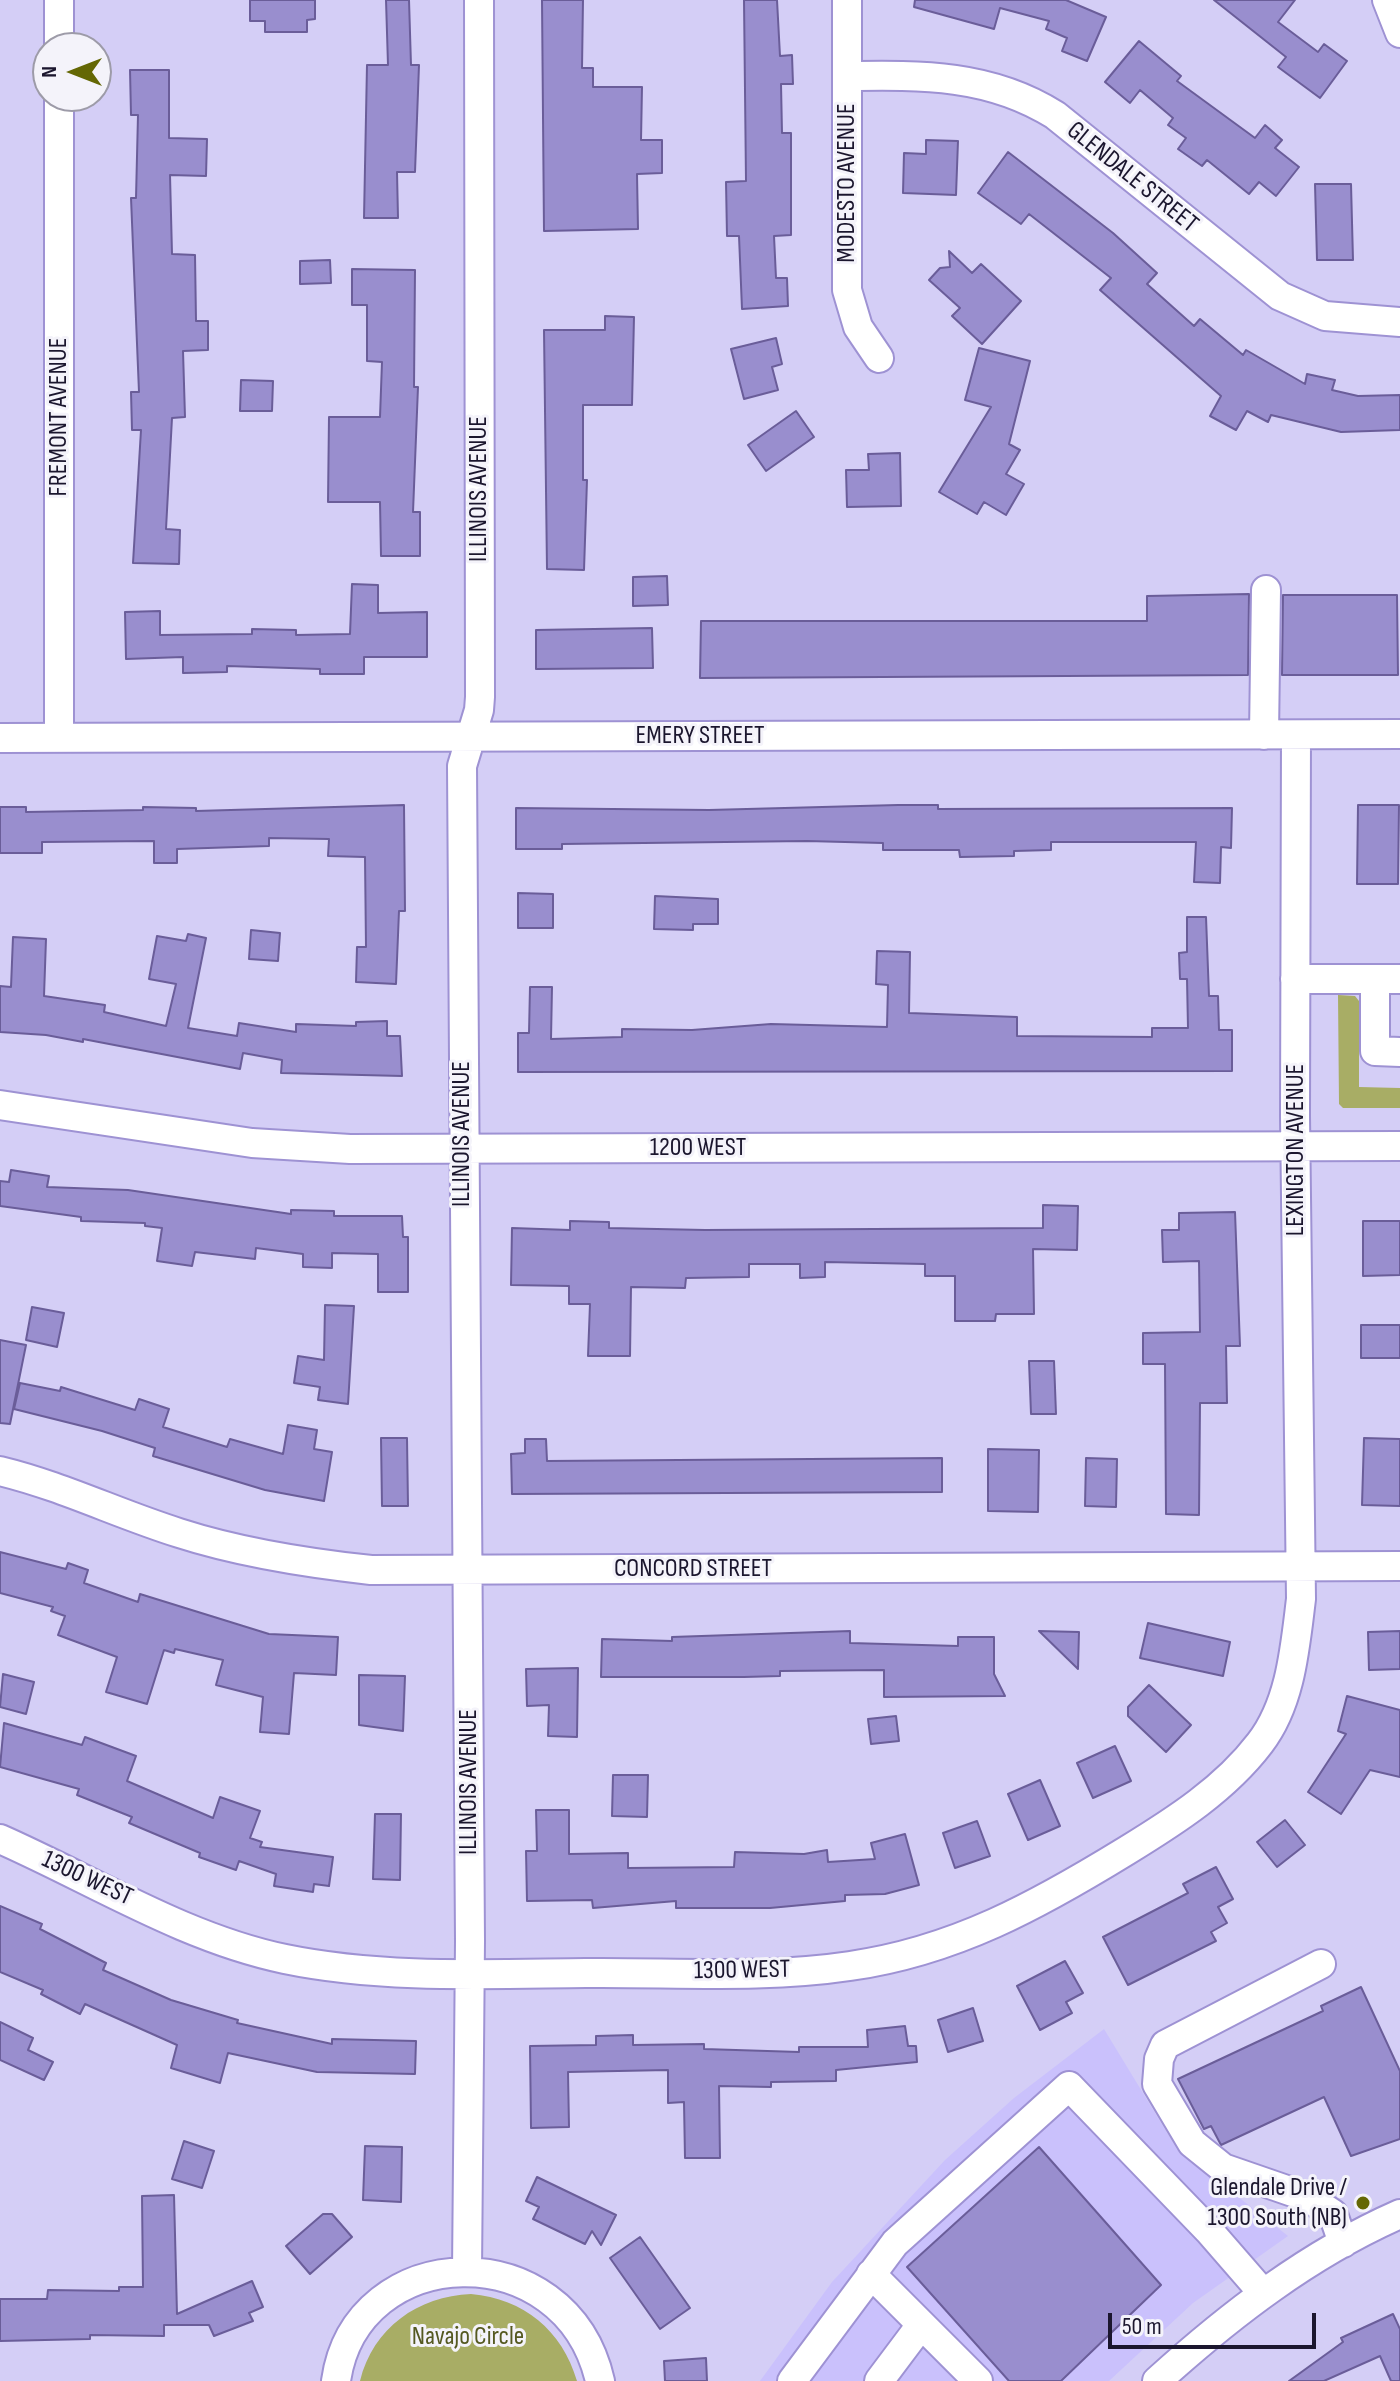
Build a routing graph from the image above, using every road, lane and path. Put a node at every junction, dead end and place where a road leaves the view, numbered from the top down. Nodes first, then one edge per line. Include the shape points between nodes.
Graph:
1 (59, 0) edge
2 (479, 0) edge
3 (847, 0) edge
4 (1387, 0) edge
5 (59, 32) edge
6 (1400, 33) edge
7 (847, 76) junction
8 (59, 112) edge
9 (1400, 322) edge
10 (879, 358) dead end
11 (1266, 590) dead end
12 (1400, 734) edge
13 (1264, 735) junction
14 (1296, 735) junction
15 (472, 737) junction
16 (0, 738) edge
17 (59, 738) junction
18 (1295, 979) junction
19 (1388, 979) edge
20 (1400, 1052) edge
21 (0, 1105) edge
22 (1400, 1146) edge
23 (1296, 1147) junction
24 (462, 1149) junction
25 (0, 1471) edge
26 (1301, 1566) junction
27 (1400, 1566) edge
28 (466, 1570) junction
29 (0, 1839) edge
30 (1321, 1964) dead end
31 (470, 1973) junction
32 (1400, 2214) edge
33 (1343, 2243) junction
34 (467, 2271) junction
35 (871, 2274) junction
36 (1263, 2293) junction
37 (921, 2325) junction
38 (968, 2377) edge
39 (336, 2381) edge
40 (600, 2381) edge
41 (792, 2381) edge
42 (879, 2381) edge
43 (1157, 2381) edge

1 - 5 street
2 - 15 street, ILLINOIS AVENUE via 480,697
3 - 7 street, MODESTO AVENUE
4 - 6 street
7 - 9 street, GLENDALE STREET via 969,80 1022,97 1055,115 1280,296 1325,316
7 - 10 street, MODESTO AVENUE via 847,290 858,327
8 - 17 street, FREMONT AVENUE
11 - 13 street
12 - 14 street, EMERY STREET
13 - 14 street, EMERY STREET
13 - 15 street, EMERY STREET
14 - 18 street, LEXINGTON AVENUE
15 - 17 street, EMERY STREET
15 - 24 street, ILLINOIS AVENUE via 462,766
16 - 17 street, EMERY STREET
18 - 19 street
18 - 23 street, LEXINGTON AVENUE
19 - 20 street via 1375,1051
21 - 24 street, 1200 WEST via 252,1143
22 - 23 street, 1200 WEST
23 - 24 street, 1200 WEST
23 - 26 street, LEXINGTON AVENUE
24 - 28 street, ILLINOIS AVENUE
25 - 28 street, CONCORD STREET via 43,1481 176,1532 256,1553 371,1570
26 - 27 street, CONCORD STREET
26 - 28 street, CONCORD STREET
26 - 31 street, 1300 WEST via 1295,1656 1263,1740 1220,1787 1162,1829 1020,1913 982,1931 850,1966
28 - 31 street, ILLINOIS AVENUE
29 - 31 street, 1300 WEST via 235,1946 341,1967
30 - 33 street via 1165,2045 1157,2084 1192,2143 1223,2168 1307,2197 1333,2214
31 - 34 street, ILLINOIS AVENUE
32 - 33 street
33 - 36 street
34 - 39 street via 424,2278 385,2299 355,2332
34 - 40 street via 513,2278 556,2304 587,2342
35 - 36 street via 908,2230 1069,2086
35 - 37 street
35 - 41 street
36 - 43 street
37 - 38 street
37 - 42 street

